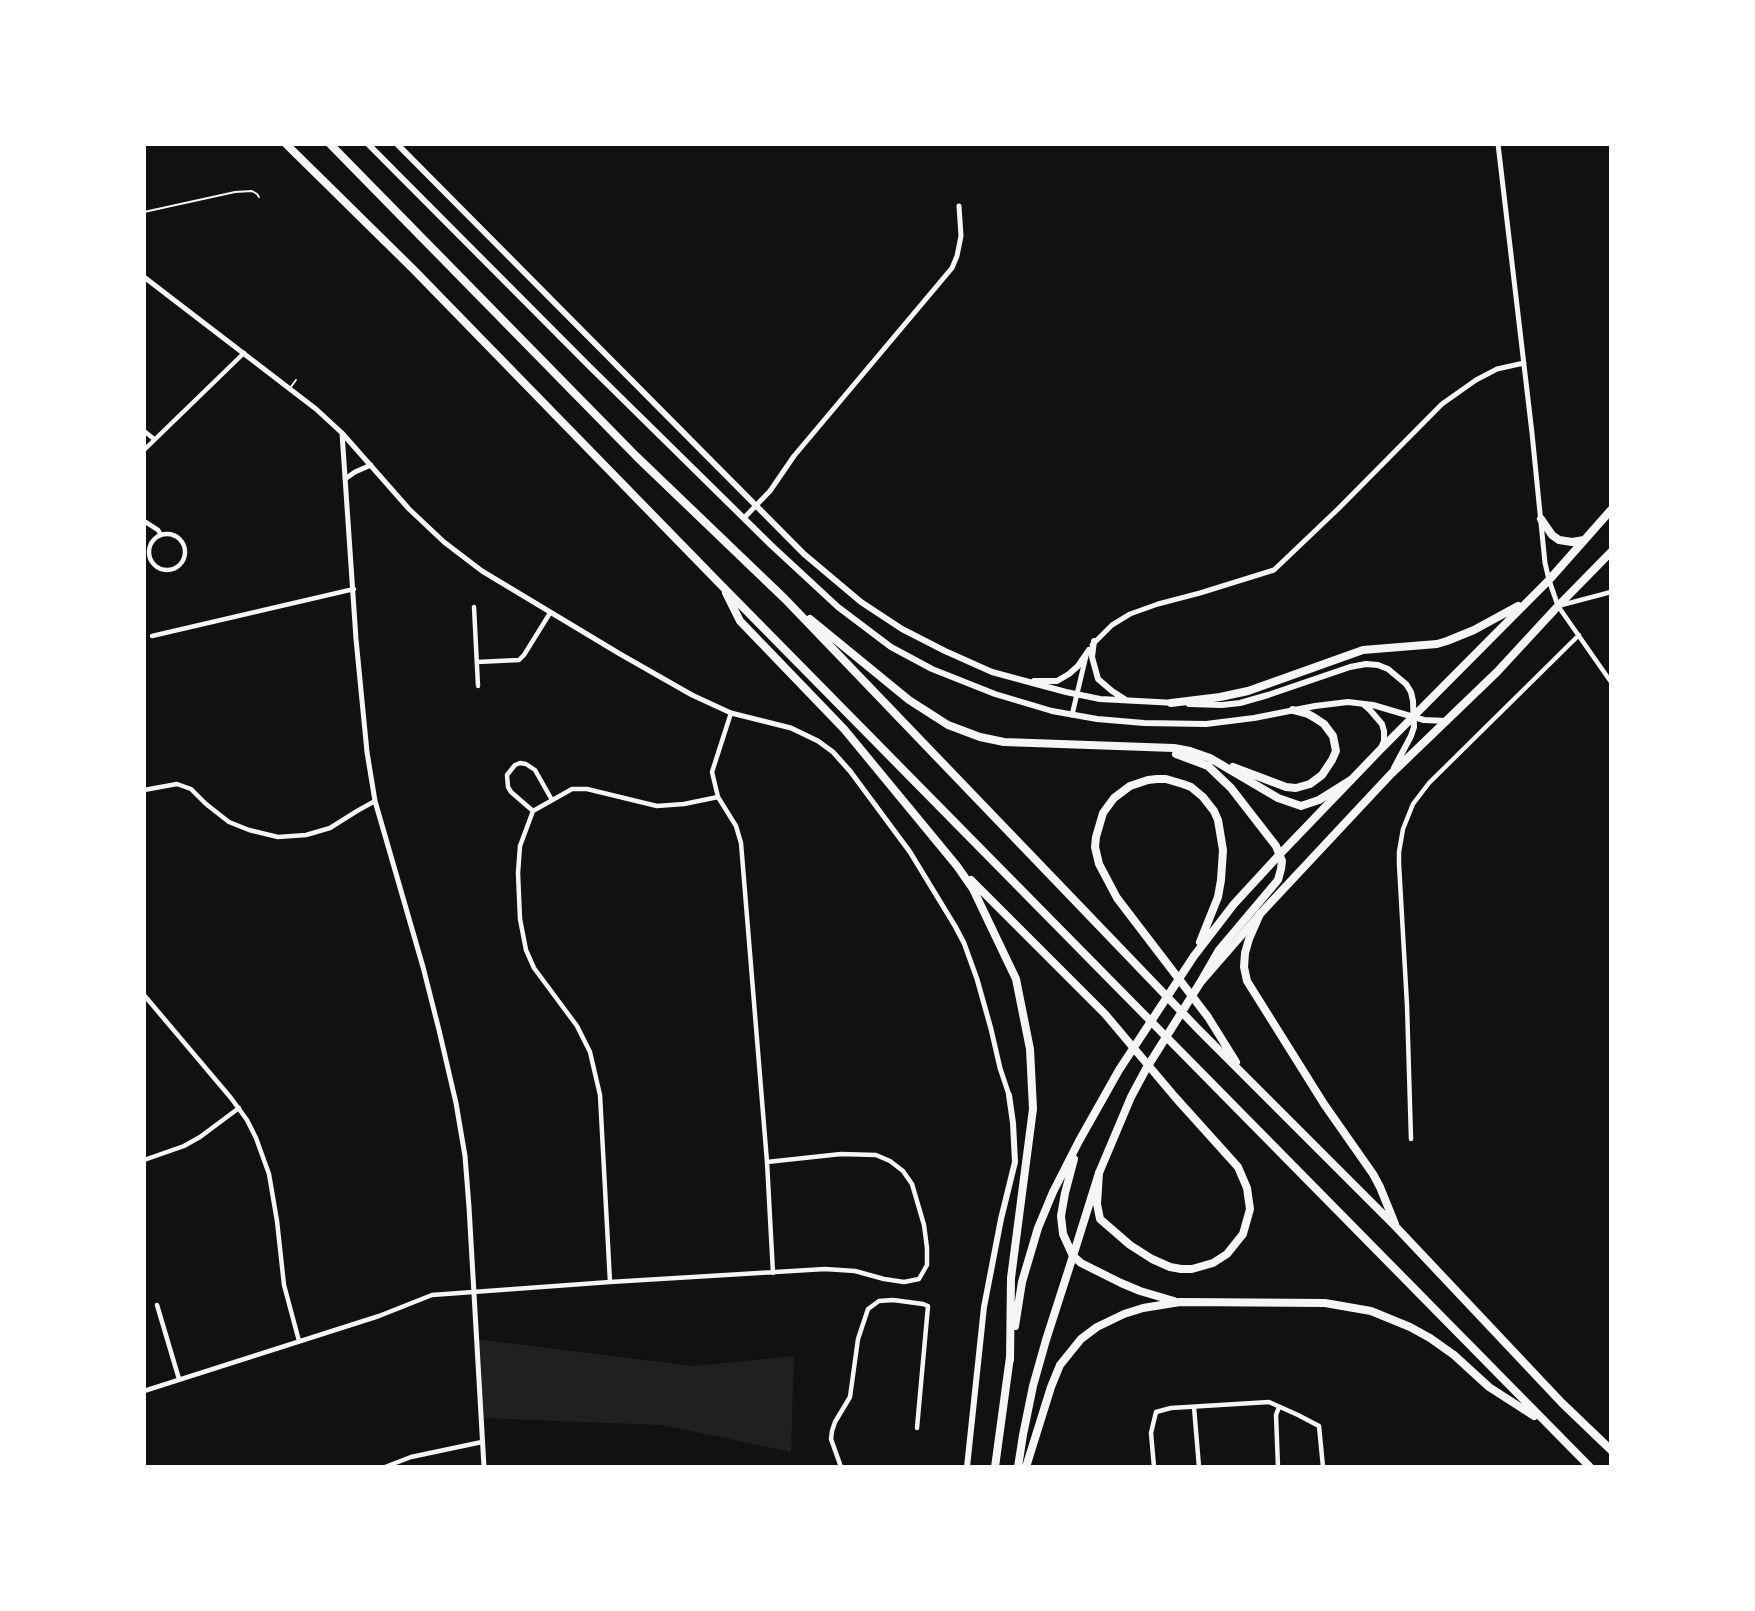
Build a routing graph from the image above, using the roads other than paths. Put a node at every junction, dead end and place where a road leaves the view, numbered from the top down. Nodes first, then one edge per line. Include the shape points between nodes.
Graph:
1 (286, 144) edge
2 (330, 144) edge
3 (368, 144) edge
4 (397, 144) edge
5 (1498, 144) edge
6 (259, 197) dead end
7 (959, 206) dead end
8 (144, 212) edge
9 (144, 277) edge
10 (243, 353) junction
11 (1524, 363) junction
12 (296, 380) dead end
13 (290, 388) junction
14 (144, 431) edge
15 (342, 433) junction
16 (154, 439) junction
17 (144, 450) edge
18 (371, 465) junction
19 (345, 479) junction
20 (756, 506) junction
21 (1611, 510) edge
22 (744, 518) junction
23 (1541, 519) junction
24 (144, 521) edge
25 (161, 535) junction
26 (1585, 539) junction
27 (1611, 552) edge
28 (1548, 580) junction
29 (723, 587) junction
30 (354, 589) junction
31 (1611, 592) edge
32 (785, 599) junction
33 (1527, 601) junction
34 (1558, 606) junction
35 (474, 607) dead end
36 (550, 613) junction
37 (1579, 635) junction
38 (152, 636) dead end
39 (1094, 641) junction
40 (1089, 650) junction
41 (477, 662) junction
42 (1028, 682) junction
43 (1611, 682) edge
44 (478, 686) dead end
45 (1076, 694) junction
46 (1126, 700) junction
47 (1359, 702) junction
48 (1171, 703) junction
49 (1293, 710) junction
50 (731, 713) junction
51 (1072, 715) junction
52 (1414, 717) junction
53 (1448, 721) junction
54 (1144, 748) junction
55 (1380, 750) junction
56 (1210, 758) junction
57 (1391, 774) junction
58 (1351, 780) junction
59 (144, 790) edge
60 (718, 797) junction
61 (552, 800) junction
62 (375, 801) junction
63 (534, 811) junction
64 (1280, 854) junction
65 (957, 866) junction
66 (1260, 915) junction
67 (1194, 956) junction
68 (1200, 983) junction
69 (144, 995) edge
70 (1244, 1075) junction
71 (1009, 1095) joint
72 (238, 1108) junction
73 (1411, 1139) dead end
74 (1079, 1141) junction
75 (144, 1160) edge
76 (767, 1162) junction
77 (1099, 1173) junction
78 (1396, 1227) junction
79 (1073, 1256) junction
80 (773, 1273) junction
81 (610, 1282) junction
82 (473, 1291) junction
83 (1180, 1302) junction
84 (157, 1305) dead end
85 (299, 1341) junction
86 (1010, 1360) junction
87 (179, 1378) junction
88 (144, 1391) edge
89 (1194, 1407) junction
90 (1279, 1407) junction
91 (1546, 1423) junction
92 (917, 1428) dead end
93 (482, 1442) junction
94 (1611, 1450) edge
95 (385, 1467) edge
96 (484, 1467) edge
97 (841, 1467) edge
98 (967, 1467) edge
99 (995, 1467) edge
100 (1018, 1467) edge
101 (1026, 1467) edge
102 (1154, 1467) edge
103 (1199, 1467) edge
104 (1278, 1467) edge
105 (1323, 1467) edge
106 (1590, 1467) edge

1 - 29 highway
2 - 32 highway via 637,458
3 - 22 main road
4 - 20 main road
5 - 11 street
6 - 8 lane via 252,191 235,192
7 - 20 street via 961,236 952,268
9 - 10 street
10 - 13 street
10 - 16 street
11 - 23 street
11 - 39 street via 1497,369 1443,404 1274,570 1130,614
12 - 13 lane
13 - 15 street
14 - 16 street
15 - 18 street
15 - 19 street
16 - 17 street
18 - 19 street
18 - 36 street via 452,548
19 - 30 street
20 - 22 street
20 - 42 main road via 804,554 874,611 945,651 992,672
21 - 26 highway
22 - 51 main road via 838,607 891,647 978,688
23 - 26 highway via 1559,540
23 - 28 street
24 - 25 street
25 - 25 street via 151,544 150,557 159,568 173,569 183,560 184,546 175,536
26 - 28 highway
27 - 34 highway
28 - 33 highway
28 - 34 street
29 - 65 highway via 740,621 844,729
29 - 91 highway
30 - 38 street
30 - 62 street via 367,752
31 - 34 street
32 - 54 highway via 909,700 948,725 1004,742
32 - 70 highway
33 - 48 highway via 1474,630 1437,644 1363,650 1248,691
33 - 52 highway
34 - 37 street
34 - 53 highway
35 - 41 street
36 - 41 street via 519,660
36 - 50 street via 692,695
37 - 43 street
37 - 73 street via 1429,783 1413,804 1403,829 1399,864
39 - 40 street
39 - 46 main road via 1092,657 1098,679
40 - 42 main road via 1078,666 1057,681
40 - 45 street
41 - 44 street
42 - 45 main road
45 - 46 main road
45 - 51 street
46 - 48 main road
47 - 49 main road
47 - 52 main road
47 - 55 main road via 1382,724 1384,741
48 - 52 main road via 1240,703 1366,664 1388,669 1406,684
49 - 51 main road via 1195,724
49 - 56 highway via 1324,724 1335,742 1332,760 1310,784 1286,787
50 - 60 street via 712,772
50 - 71 street via 791,728 826,747 850,771 910,852 964,943
52 - 53 main road
52 - 55 highway
52 - 57 main road via 1411,736
53 - 57 highway
54 - 56 highway via 1174,748
54 - 64 highway via 1181,755 1208,766 1231,788
55 - 58 highway
56 - 58 highway via 1278,798 1301,806
57 - 66 highway
58 - 64 highway
59 - 62 street via 177,784 191,789 229,822 279,837 330,828
60 - 61 street via 657,806 572,789
60 - 76 street via 736,826 741,843
61 - 63 street
61 - 63 street via 535,770 526,764 515,765 507,775 508,787
62 - 82 street via 423,967 456,1103 465,1155
63 - 81 street via 520,846 520,919 534,968 577,1026 590,1052 600,1095
64 - 67 highway
64 - 68 highway via 1278,880 1219,950
65 - 77 highway via 1105,1014 1238,1167 1248,1188 1250,1209 1243,1234 1227,1254 1213,1263 1198,1268 1170,1267 1130,1245 1100,1219
65 - 86 highway via 974,889 1016,979 1030,1049 1033,1109 1011,1278
66 - 68 highway
66 - 78 highway via 1245,953 1247,981 1373,1174
67 - 70 highway via 1218,897 1224,861 1218,820 1191,787 1166,779 1139,782 1114,798 1103,813 1095,847 1099,864 1109,886 1208,1017
67 - 74 highway via 1119,1070
68 - 77 highway via 1131,1097
69 - 72 street
70 - 78 highway
71 - 98 main road via 1015,1162 984,1307
72 - 75 street via 184,1146
72 - 85 street via 256,1138 269,1174 284,1285
74 - 79 highway via 1061,1216
74 - 86 highway via 1053,1192 1032,1248 1022,1282
76 - 80 street
76 - 80 street via 841,1154 876,1155 903,1171 912,1185 927,1248 927,1265 919,1279 904,1282 855,1271
77 - 79 highway
78 - 94 highway via 1562,1404
79 - 83 highway via 1121,1283
79 - 100 highway via 1033,1386
80 - 81 street
81 - 82 street
82 - 85 street via 432,1295
82 - 93 street
83 - 91 highway via 1325,1303 1371,1311 1430,1338 1489,1387
83 - 101 highway via 1124,1314 1081,1339 1060,1365
84 - 87 street
85 - 87 street
86 - 99 highway
87 - 88 street
89 - 90 street via 1269,1402
89 - 102 street via 1156,1412 1151,1433
89 - 103 street
90 - 104 street
90 - 105 street via 1319,1426
91 - 106 highway
92 - 97 street via 928,1306 879,1301 868,1309 858,1339 850,1397 832,1431
93 - 95 street via 411,1457
93 - 96 street

